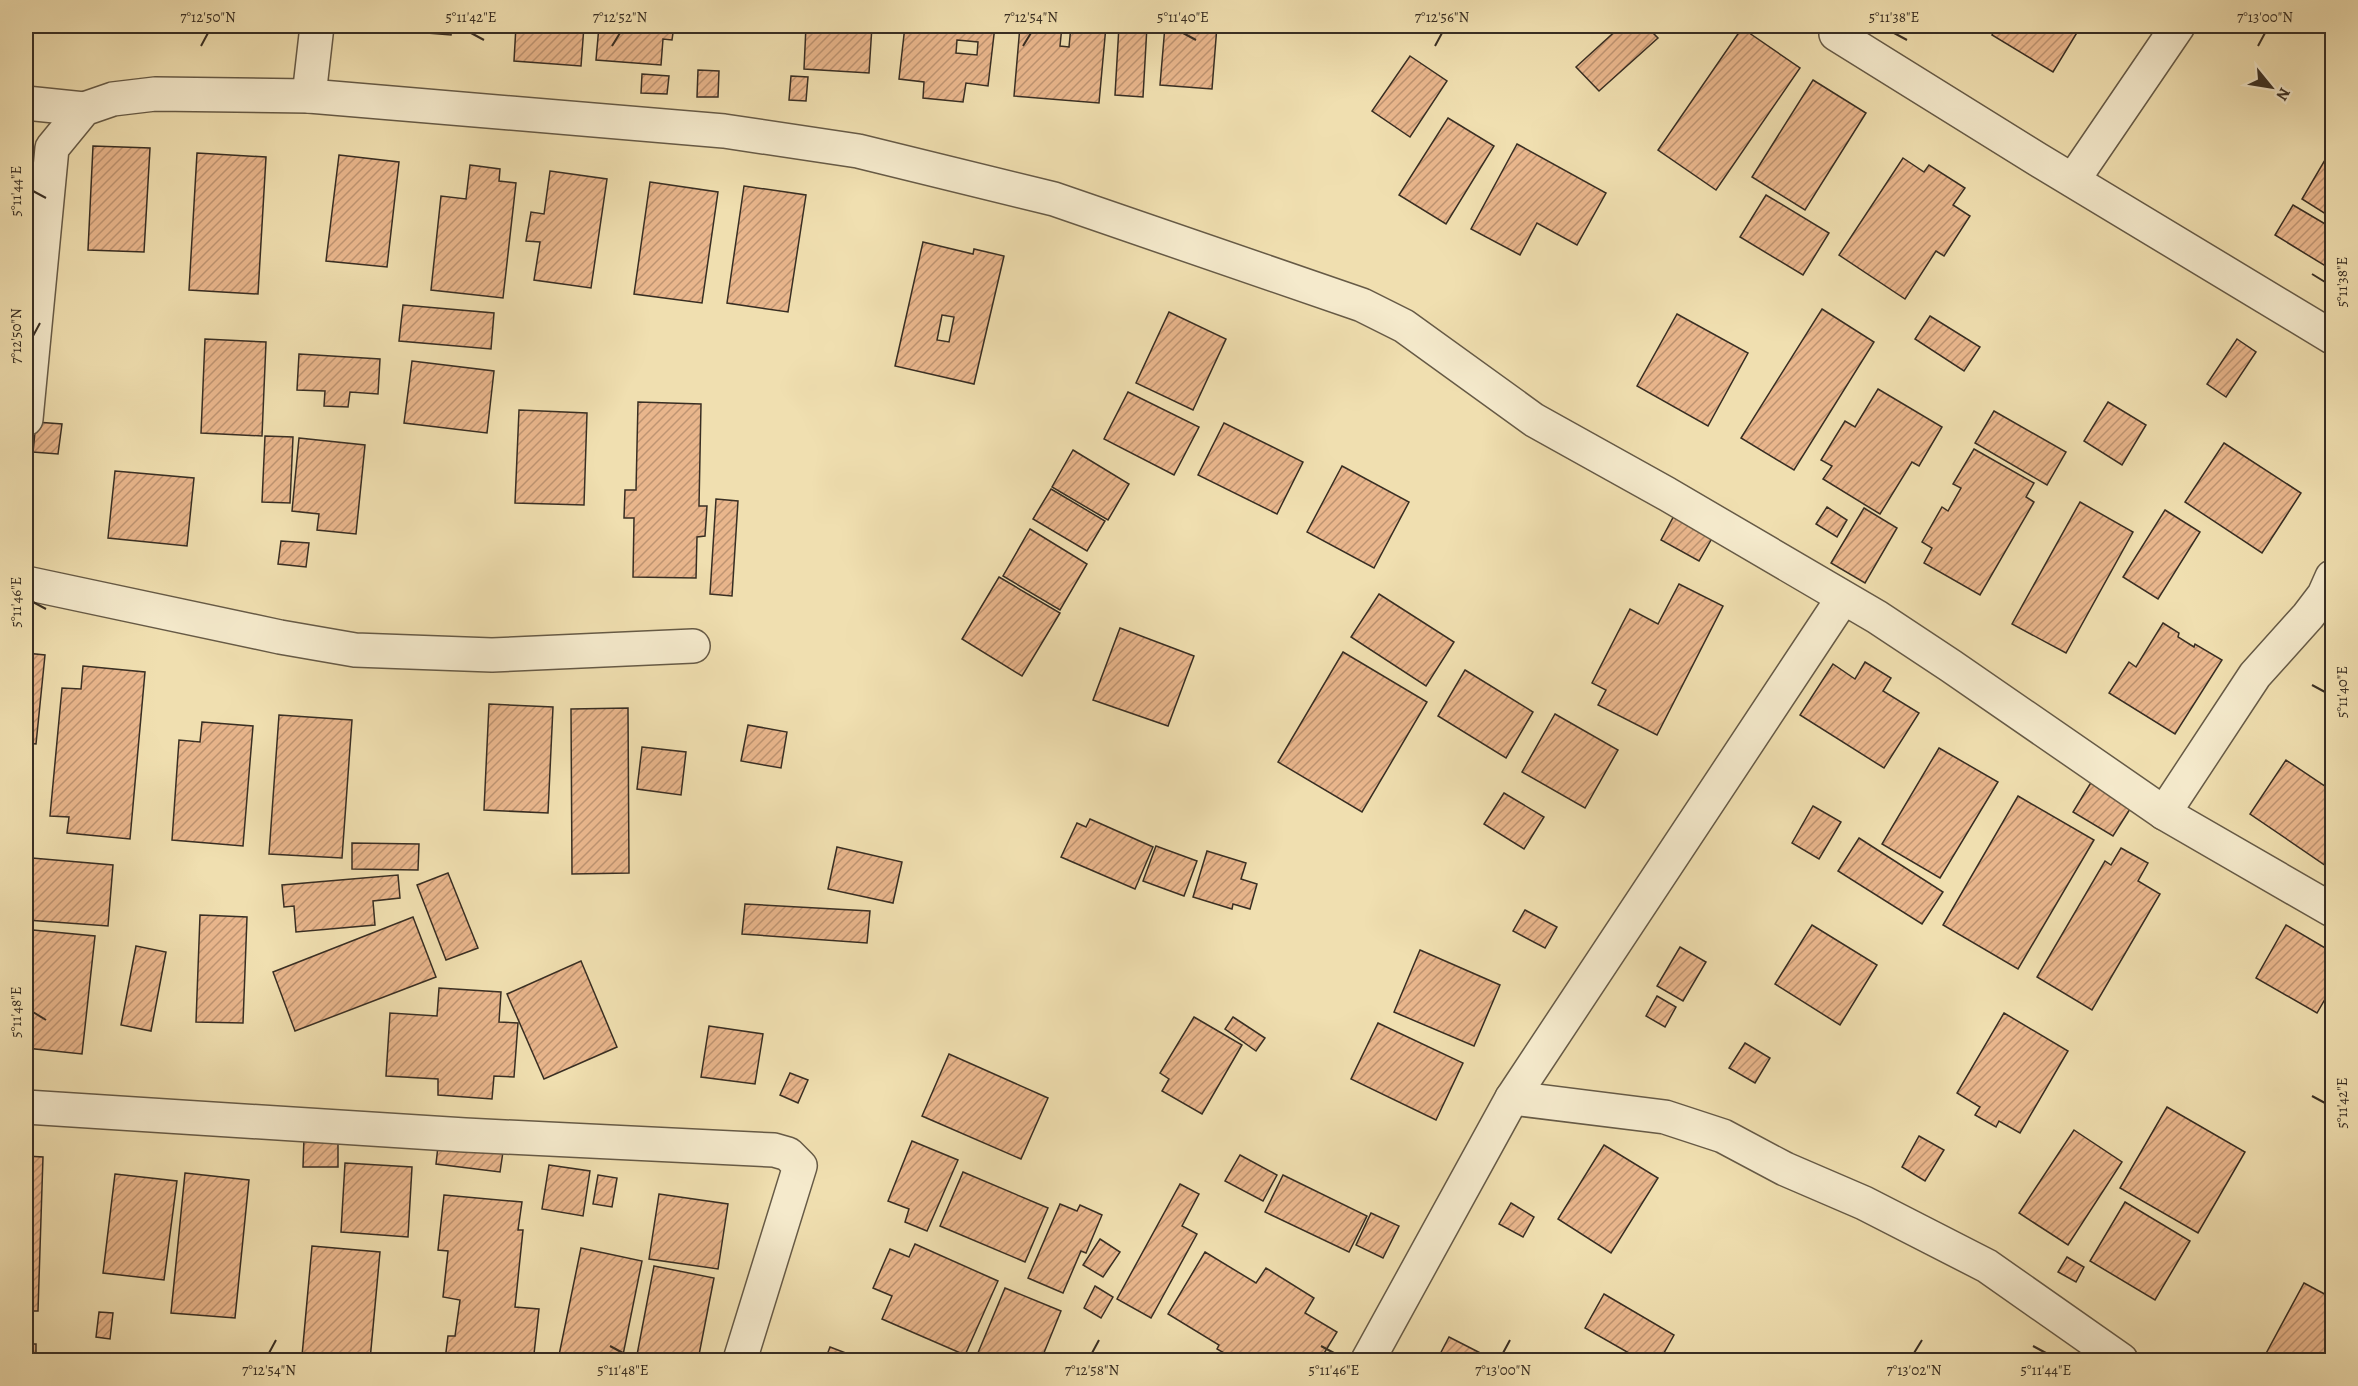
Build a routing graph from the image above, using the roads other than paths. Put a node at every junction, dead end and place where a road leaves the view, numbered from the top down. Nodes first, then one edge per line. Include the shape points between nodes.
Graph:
1 (317, 26) edge
2 (2178, 26) edge
3 (1836, 34) dead end
4 (309, 96) junction
5 (26, 104) edge
6 (84, 109) junction
7 (2073, 180) junction
8 (2332, 337) edge
9 (26, 419) edge
10 (2332, 577) edge
11 (26, 583) edge
12 (1843, 598) junction
13 (693, 646) dead end
14 (2164, 813) junction
15 (2332, 910) edge
16 (1512, 1098) junction
17 (26, 1107) edge
18 (740, 1360) edge
19 (1368, 1360) edge
20 (2121, 1360) edge

1 - 4 street
2 - 7 street
3 - 7 street
4 - 6 street via 155,94 112,99
4 - 12 street via 724,131 858,151 1054,199 1362,305 1404,326 1534,420
5 - 6 street
6 - 9 street via 52,148
7 - 8 street
10 - 14 street via 2324,596 2254,675
11 - 13 street via 355,650 492,655
12 - 14 street via 1951,666
12 - 16 street
14 - 15 street
16 - 19 street
16 - 20 street via 1665,1117 1723,1136 1987,1266
17 - 18 street via 465,1136 774,1150 788,1154 800,1166

